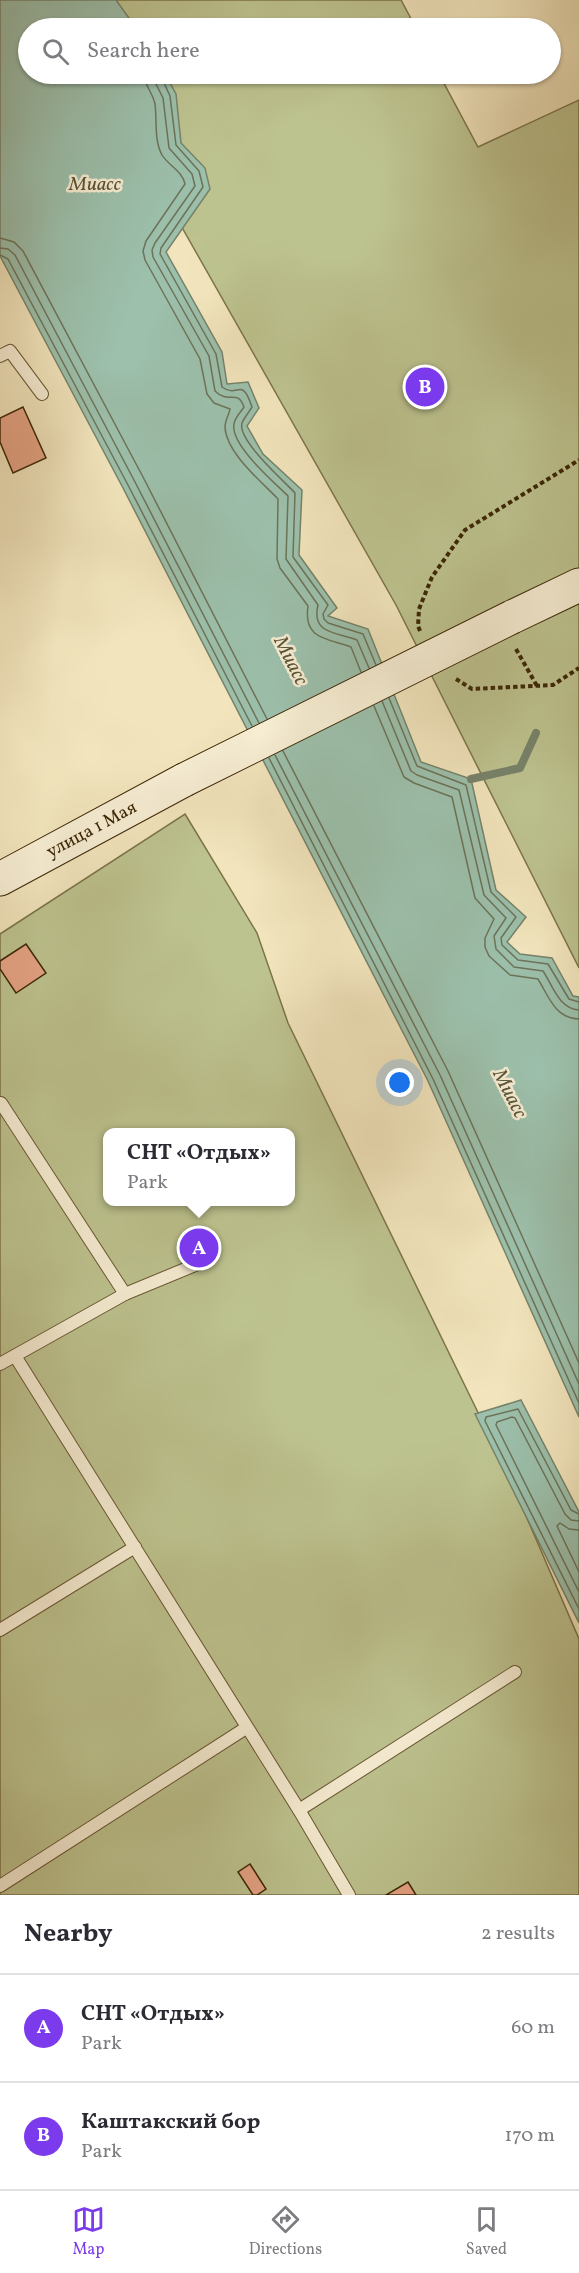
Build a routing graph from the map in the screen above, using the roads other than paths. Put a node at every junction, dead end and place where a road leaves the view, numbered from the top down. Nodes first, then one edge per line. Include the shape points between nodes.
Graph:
1 (0, 356) edge
2 (42, 394) dead end
3 (579, 585) edge
4 (0, 879) edge
5 (1, 1103) edge
6 (200, 1263) dead end
7 (125, 1294) junction
8 (15, 1356) junction
9 (0, 1364) edge
10 (135, 1547) junction
11 (0, 1630) edge
12 (515, 1672) dead end
13 (246, 1728) junction
14 (299, 1810) junction
15 (0, 1886) edge
16 (349, 1895) edge

1 - 2 lane via 10,351
3 - 4 main road, улица 1 Мая, bridge via 184,780
5 - 7 lane
6 - 7 lane
7 - 8 lane
8 - 9 lane
8 - 10 lane
10 - 11 lane
10 - 13 lane
12 - 14 lane
13 - 14 lane
13 - 15 lane
14 - 16 lane

